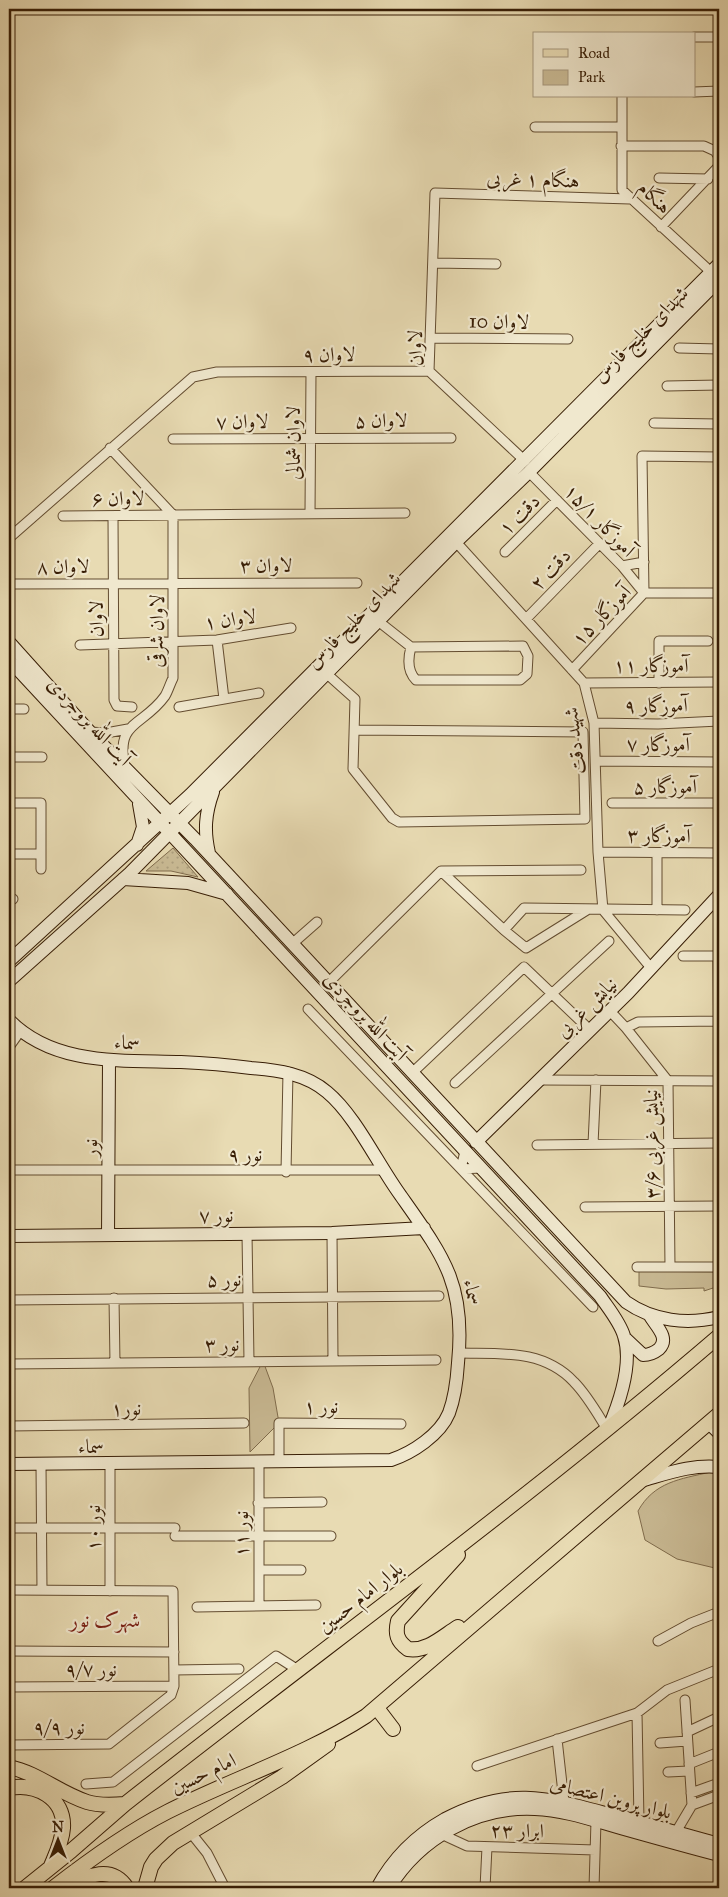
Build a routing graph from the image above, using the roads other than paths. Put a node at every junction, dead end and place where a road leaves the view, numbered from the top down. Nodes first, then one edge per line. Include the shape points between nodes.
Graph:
1 (696, 37) edge
2 (719, 37) edge
3 (719, 91) edge
4 (696, 92) edge
5 (622, 98) edge
6 (535, 127) dead end
7 (621, 127) junction
8 (621, 146) junction
9 (719, 157) edge
10 (719, 166) edge
11 (659, 178) dead end
12 (708, 179) junction
13 (435, 193) joint
14 (630, 199) junction
15 (661, 227) junction
16 (432, 263) junction
17 (496, 264) dead end
18 (717, 272) edge
19 (430, 338) junction
20 (568, 339) dead end
21 (679, 348) dead end
22 (719, 349) edge
23 (429, 371) junction
24 (311, 372) junction
25 (719, 385) edge
26 (667, 386) dead end
27 (654, 423) dead end
28 (719, 424) edge
29 (311, 437) junction
30 (450, 438) dead end
31 (173, 439) dead end
32 (110, 448) junction
33 (719, 457) edge
34 (527, 467) junction
35 (557, 500) junction
36 (405, 513) dead end
37 (310, 514) junction
38 (173, 515) junction
39 (63, 516) dead end
40 (113, 516) junction
41 (9, 538) edge
42 (456, 542) junction
43 (600, 544) junction
44 (505, 552) dead end
45 (644, 562) junction
46 (622, 566) junction
47 (174, 582) junction
48 (357, 583) dead end
49 (12, 584) dead end
50 (114, 584) junction
51 (644, 593) junction
52 (719, 593) edge
53 (394, 599) junction
54 (526, 619) junction
55 (378, 621) junction
56 (291, 628) dead end
57 (217, 640) junction
58 (708, 641) dead end
59 (9, 642) edge
60 (173, 643) junction
61 (114, 644) junction
62 (80, 645) dead end
63 (411, 647) junction
64 (9, 660) edge
65 (572, 670) junction
66 (327, 674) junction
67 (719, 682) edge
68 (584, 683) junction
69 (659, 683) junction
70 (259, 693) dead end
71 (224, 699) junction
72 (132, 707) dead end
73 (179, 707) dead end
74 (9, 709) edge
75 (24, 709) dead end
76 (719, 721) edge
77 (594, 723) junction
78 (128, 729) junction
79 (354, 730) junction
80 (90, 732) junction
81 (9, 757) edge
82 (42, 758) dead end
83 (596, 761) junction
84 (719, 762) edge
85 (125, 767) junction
86 (214, 788) junction
87 (147, 790) junction
88 (190, 795) junction
89 (138, 801) junction
90 (9, 803) edge
91 (612, 803) dead end
92 (719, 804) edge
93 (170, 814) junction
94 (180, 823) junction
95 (160, 824) junction
96 (170, 834) junction
97 (198, 842) junction
98 (137, 845) junction
99 (187, 852) junction
100 (598, 852) junction
101 (657, 853) junction
102 (9, 854) edge
103 (41, 854) junction
104 (719, 854) edge
105 (210, 856) junction
106 (41, 869) dead end
107 (581, 870) dead end
108 (441, 871) junction
109 (124, 879) junction
110 (227, 894) junction
111 (719, 895) edge
112 (588, 910) junction
113 (603, 910) junction
114 (657, 910) junction
115 (685, 910) dead end
116 (317, 922) dead end
117 (504, 930) junction
118 (609, 941) dead end
119 (292, 944) junction
120 (683, 956) dead end
121 (719, 956) edge
122 (9, 961) edge
123 (651, 968) junction
124 (9, 981) edge
125 (328, 983) junction
126 (552, 992) junction
127 (308, 1009) dead end
128 (610, 1011) junction
129 (719, 1021) edge
130 (13, 1025) edge
131 (350, 1026) junction
132 (626, 1028) junction
133 (590, 1030) junction
134 (337, 1039) junction
135 (9, 1047) edge
136 (109, 1061) junction
137 (719, 1069) edge
138 (288, 1072) junction
139 (412, 1073) junction
140 (540, 1080) junction
141 (596, 1080) junction
142 (668, 1081) junction
143 (719, 1081) edge
144 (455, 1083) dead end
145 (476, 1142) junction
146 (669, 1143) junction
147 (719, 1143) edge
148 (594, 1144) junction
149 (537, 1145) dead end
150 (465, 1151) junction
151 (461, 1168) junction
152 (482, 1168) junction
153 (9, 1170) edge
154 (382, 1170) junction
155 (108, 1172) junction
156 (286, 1172) junction
157 (719, 1206) edge
158 (585, 1207) dead end
159 (670, 1207) junction
160 (424, 1228) junction
161 (332, 1233) junction
162 (247, 1234) junction
163 (108, 1235) junction
164 (9, 1236) edge
165 (557, 1250) junction
166 (719, 1266) edge
167 (636, 1267) dead end
168 (670, 1267) junction
169 (555, 1268) junction
170 (249, 1296) junction
171 (332, 1296) junction
172 (439, 1296) dead end
173 (114, 1298) junction
174 (9, 1300) edge
175 (593, 1307) dead end
176 (650, 1316) junction
177 (719, 1317) edge
178 (719, 1336) edge
179 (625, 1338) junction
180 (459, 1353) junction
181 (333, 1360) junction
182 (436, 1360) dead end
183 (249, 1361) junction
184 (115, 1363) junction
185 (9, 1364) edge
186 (714, 1419) edge
187 (244, 1423) dead end
188 (401, 1424) dead end
189 (9, 1426) edge
190 (608, 1428) junction
191 (719, 1433) edge
192 (258, 1461) junction
193 (278, 1461) junction
194 (9, 1464) edge
195 (40, 1464) junction
196 (110, 1464) junction
197 (719, 1466) edge
198 (640, 1481) junction
199 (322, 1502) dead end
200 (258, 1503) junction
201 (483, 1527) junction
202 (9, 1528) edge
203 (42, 1528) junction
204 (110, 1528) junction
205 (258, 1535) junction
206 (331, 1536) dead end
207 (259, 1570) junction
208 (301, 1570) dead end
209 (9, 1590) edge
210 (42, 1590) junction
211 (110, 1590) junction
212 (316, 1605) dead end
213 (259, 1606) junction
214 (197, 1607) dead end
215 (719, 1612) edge
216 (484, 1614) junction
217 (658, 1641) dead end
218 (9, 1651) edge
219 (174, 1652) junction
220 (239, 1669) dead end
221 (719, 1669) edge
222 (174, 1670) junction
223 (298, 1670) junction
224 (174, 1686) junction
225 (9, 1687) edge
226 (685, 1700) dead end
227 (377, 1708) junction
228 (638, 1713) junction
229 (719, 1717) edge
230 (352, 1725) junction
231 (393, 1729) dead end
232 (687, 1737) junction
233 (557, 1739) junction
234 (660, 1743) dead end
235 (9, 1744) edge
236 (719, 1752) edge
237 (477, 1766) dead end
238 (9, 1767) edge
239 (689, 1768) junction
240 (668, 1772) dead end
241 (719, 1783) edge
242 (86, 1784) dead end
243 (9, 1788) edge
244 (691, 1793) junction
245 (719, 1795) edge
246 (564, 1802) junction
247 (125, 1804) junction
248 (692, 1805) junction
249 (639, 1821) junction
250 (596, 1822) junction
251 (676, 1832) junction
252 (191, 1833) junction
253 (441, 1834) junction
254 (719, 1844) edge
255 (487, 1847) junction
256 (595, 1850) junction
257 (719, 1855) edge
258 (50, 1868) junction
259 (25, 1888) edge
260 (53, 1888) edge
261 (70, 1888) edge
262 (126, 1888) edge
263 (145, 1888) edge
264 (225, 1888) edge
265 (377, 1888) edge
266 (389, 1888) edge
267 (485, 1888) edge
268 (594, 1888) edge

1 - 2 street
3 - 4 street
5 - 7 street, هنگام
6 - 7 street
7 - 8 street, هنگام
8 - 9 street via 704,146
8 - 14 street, هنگام via 622,190
10 - 12 street
11 - 12 street
12 - 15 street
13 - 14 street, هنگام ۱ غربی
13 - 16 street, لاوان
14 - 15 street, هنگام
15 - 18 street, هنگام
16 - 17 street
16 - 19 street, لاوان
18 - 34 main road, شهدای خلیج فارس
19 - 20 street, لاوان 10
19 - 23 street, لاوان
21 - 22 street
23 - 24 street, لاوان ۹
23 - 34 street, لاوان
24 - 29 street, لاوان شمالی
24 - 32 street, لاوان ۹ via 229,372 193,377
25 - 26 street
27 - 28 street
29 - 30 street, لاوان ۵
29 - 31 street, لاوان ۷
29 - 37 street, لاوان شمالی
32 - 38 street
32 - 41 street, لاوان ۹
33 - 45 street via 642,456
34 - 35 street, آموزگار ۱۵/۱
34 - 42 main road, شهدای خلیج فارس
34 - 53 main road, شهدای خلیج فارس
35 - 43 street, آموزگار ۱۵/۱
35 - 44 street, دقت ۱
36 - 37 street
37 - 38 street
38 - 40 street, لاوان ۶
38 - 47 street, لاوان شرقی
39 - 40 street, لاوان ۶
40 - 50 street, لاوان
42 - 53 main road, شهدای خلیج فارس
42 - 54 street, شهید دقت
43 - 46 street, آموزگار ۱۵/۱
43 - 54 street, دقت ۲
45 - 46 street
45 - 51 street
46 - 51 street, آموزگار ۱۵/۱
47 - 48 street, لاوان ۳
47 - 50 street, لاوان ۳
47 - 60 street, لاوان شرقی
49 - 50 street, لاوان ۸
50 - 61 street, لاوان
51 - 52 street, آموزگار ۱۵
51 - 65 street, آموزگار ۱۵
53 - 55 main road, شهدای خلیج فارس
53 - 88 main road, شهدای خلیج فارس
54 - 65 street, شهید دقت
55 - 63 street
55 - 66 main road, شهدای خلیج فارس
56 - 57 street, لاوان ۱
57 - 60 street, لاوان ۱
57 - 71 street
58 - 69 street via 659,641
59 - 80 main road, آیت الله بروجردی
60 - 61 street, لاوان ۱
60 - 78 street, لاوان شرقی via 173,678 165,696
61 - 62 street
61 - 72 street, لاوان via 114,700 118,706
63 - 63 street via 523,646 528,656 527,674 520,680 416,680 411,676 409,667
64 - 89 main road, آیت الله بروجردی
65 - 68 street, شهید دقت
66 - 79 street via 355,699
66 - 86 main road, شهدای خلیج فارس
67 - 69 street, آموزگار ۱۱
68 - 69 street, آموزگار ۱۱
68 - 77 street, شهید دقت
70 - 71 street
71 - 73 street
74 - 75 street
76 - 77 street, آموزگار ۹
77 - 83 street, شهید دقت
78 - 80 street
78 - 85 street via 122,748
79 - 79 street via 353,769 392,818 399,822 585,819 583,732
80 - 85 main road, آیت الله بروجردی
81 - 82 street
83 - 84 street, آموزگار ۷
83 - 100 street, شهید دقت
85 - 87 main road, آیت الله بروجردی
86 - 94 main road, شهدای خلیج فارس
86 - 105 main road via 205,817
87 - 88 main road via 165,799
87 - 93 main road, آیت الله بروجردی
88 - 93 main road, شهدای خلیج فارس
89 - 95 main road, آیت الله بروجردی
89 - 98 main road via 143,827
90 - 103 street via 41,803
91 - 92 street, آموزگار ۵
93 - 94 main road, آیت الله بروجردی
93 - 95 main road, شهدای خلیج فارس
94 - 96 main road, شهدای خلیج فارس
94 - 97 main road, آیت الله بروجردی
95 - 96 main road, آیت الله بروجردی
95 - 98 main road, شهدای خلیج فارس
96 - 99 main road, آیت الله بروجردی
96 - 109 main road, شهدای خلیج فارس
97 - 99 main road
97 - 105 main road, آیت الله بروجردی
98 - 122 main road, شهدای خلیج فارس
99 - 110 main road, آیت الله بروجردی
100 - 101 street, آموزگار ۳
100 - 113 street, شهید دقت
101 - 104 street, آموزگار ۳
101 - 114 street
102 - 103 street
103 - 106 street
105 - 119 main road, آیت الله بروجردی
107 - 108 street
108 - 117 street
108 - 125 street
109 - 110 main road via 188,883
109 - 124 main road, شهدای خلیج فارس
110 - 131 main road, آیت الله بروجردی
111 - 123 main road, نیایش غربی
112 - 113 street
112 - 117 street via 524,908
112 - 117 street via 526,948
113 - 114 street
113 - 123 street
114 - 115 street
116 - 119 street
118 - 126 street
119 - 125 main road, آیت الله بروجردی
120 - 121 street
121 - 129 street
123 - 128 main road, نیایش غربی
125 - 139 main road, آیت الله بروجردی
126 - 133 street
126 - 139 street via 524,966
126 - 144 street
127 - 134 street
128 - 132 street, نیایش غربی ۳/۶
128 - 133 main road, نیایش غربی
129 - 132 street via 638,1022
129 - 137 street
130 - 135 street
130 - 136 main road, سماء via 62,1052
131 - 134 street
131 - 150 main road, آیت الله بروجردی
132 - 142 street, نیایش غربی ۳/۶
133 - 140 main road, نیایش غربی
134 - 151 street
136 - 138 main road, سماء via 211,1064
136 - 155 main road, نور
138 - 154 main road, سماء via 315,1083 337,1101
138 - 156 street
139 - 145 main road, آیت الله بروجردی
140 - 141 street
140 - 145 main road, نیایش غربی
141 - 142 street
141 - 148 street
142 - 143 street
142 - 146 street, نیایش غربی ۳/۶
145 - 176 main road, آیت الله بروجردی via 626,1302
146 - 147 street
146 - 148 street
146 - 159 street, نیایش غربی ۳/۶
148 - 149 street
150 - 151 street
150 - 152 main road, آیت الله بروجردی
151 - 152 street
151 - 169 street
152 - 165 main road, آیت الله بروجردی
153 - 155 street, نور ۹
154 - 156 street, نور ۹
154 - 160 main road, سماء
155 - 156 street, نور ۹
155 - 163 main road, نور
157 - 159 street
158 - 159 street
159 - 168 street, نیایش غربی ۳/۶
160 - 161 main road, نور ۷
160 - 180 main road, سماء via 445,1262 457,1295
161 - 162 main road, نور ۷
161 - 171 street
162 - 163 main road, نور ۷
162 - 170 street
163 - 164 main road, نور ۷
165 - 169 street
165 - 179 main road, آیت الله بروجردی via 600,1296
166 - 168 street
167 - 168 street
169 - 175 street
170 - 171 street, نور ۵
170 - 173 street, نور ۵
170 - 183 street
171 - 172 street, نور ۵
171 - 181 street
173 - 174 street, نور ۵
173 - 184 street
176 - 177 main road, آیت الله بروجردی via 693,1321
176 - 179 main road via 663,1335 663,1344 657,1351 643,1355
178 - 190 main road, بلوار امام حسین
179 - 190 main road, آیت الله بروجردی via 623,1388
180 - 190 street via 508,1354 541,1359 561,1370 575,1383
180 - 193 main road, سماء via 452,1402 444,1422 406,1455 391,1460
181 - 182 street, نور ۳
181 - 183 street, نور ۳
183 - 184 street, نور ۳
184 - 185 street, نور ۳
186 - 191 main road
186 - 198 main road
187 - 189 street, نور۱
188 - 193 street, نور ۱ via 279,1423
190 - 201 main road, بلوار امام حسین
192 - 193 main road, سماء
192 - 196 main road, سماء
192 - 200 street, نور ۱۱
194 - 195 main road, سماء
195 - 196 main road, سماء
195 - 203 street
196 - 204 street, نور ۱۰
197 - 198 main road via 686,1468
198 - 216 main road
199 - 200 street
200 - 205 street, نور ۱۱
201 - 216 main road via 398,1620 396,1634 408,1649 419,1649
201 - 223 main road, بلوار امام حسین
202 - 203 street
203 - 204 street
203 - 210 street
204 - 205 street
204 - 211 street, نور ۱۰
205 - 206 street
205 - 207 street, نور ۱۱
207 - 208 street
207 - 213 street, نور ۱۱
209 - 210 street
210 - 211 street
211 - 219 street via 173,1591
212 - 213 street
213 - 214 street
215 - 217 street
216 - 227 main road
218 - 219 street
219 - 222 street
220 - 222 street
221 - 228 street via 667,1690
222 - 224 street
223 - 242 street via 276,1656 113,1782
223 - 247 main road, بلوار امام حسین
224 - 225 street, نور ۹/۷
224 - 235 street, نور ۹/۹ via 171,1695 109,1744
226 - 232 street
227 - 230 main road, امام حسین
227 - 231 main road
228 - 233 street
228 - 249 street
229 - 232 street
230 - 252 main road via 282,1777
230 - 260 main road, امام حسین via 166,1812
232 - 234 street
232 - 239 street
233 - 237 street
233 - 246 street
236 - 239 street
238 - 247 main road via 29,1773 84,1801
239 - 240 street
239 - 244 street
241 - 244 street
243 - 258 main road via 36,1788 57,1804 63,1828
244 - 248 street
245 - 248 street
246 - 249 main road, بلوار پروین اعتصامی
246 - 265 main road, بلوار پروین اعتصامی via 525,1797 493,1800 466,1809 435,1825 408,1846 394,1860
247 - 258 main road, بلوار امام حسین
248 - 251 street
249 - 251 main road, بلوار پروین اعتصامی
250 - 253 main road, بلوار پروین اعتصامی via 550,1810 521,1809 482,1816
250 - 256 street
250 - 257 main road, بلوار پروین اعتصامی
251 - 254 main road, بلوار پروین اعتصامی
252 - 263 main road via 173,1843 156,1859
252 - 264 street via 207,1854
253 - 255 street, ابرار ۲۳ via 467,1846
253 - 266 main road, بلوار پروین اعتصامی via 406,1865
255 - 256 street, ابرار ۲۳
255 - 267 street
256 - 268 street
258 - 259 main road, بلوار امام حسین
261 - 262 main road via 83,1878 97,1874 113,1876

